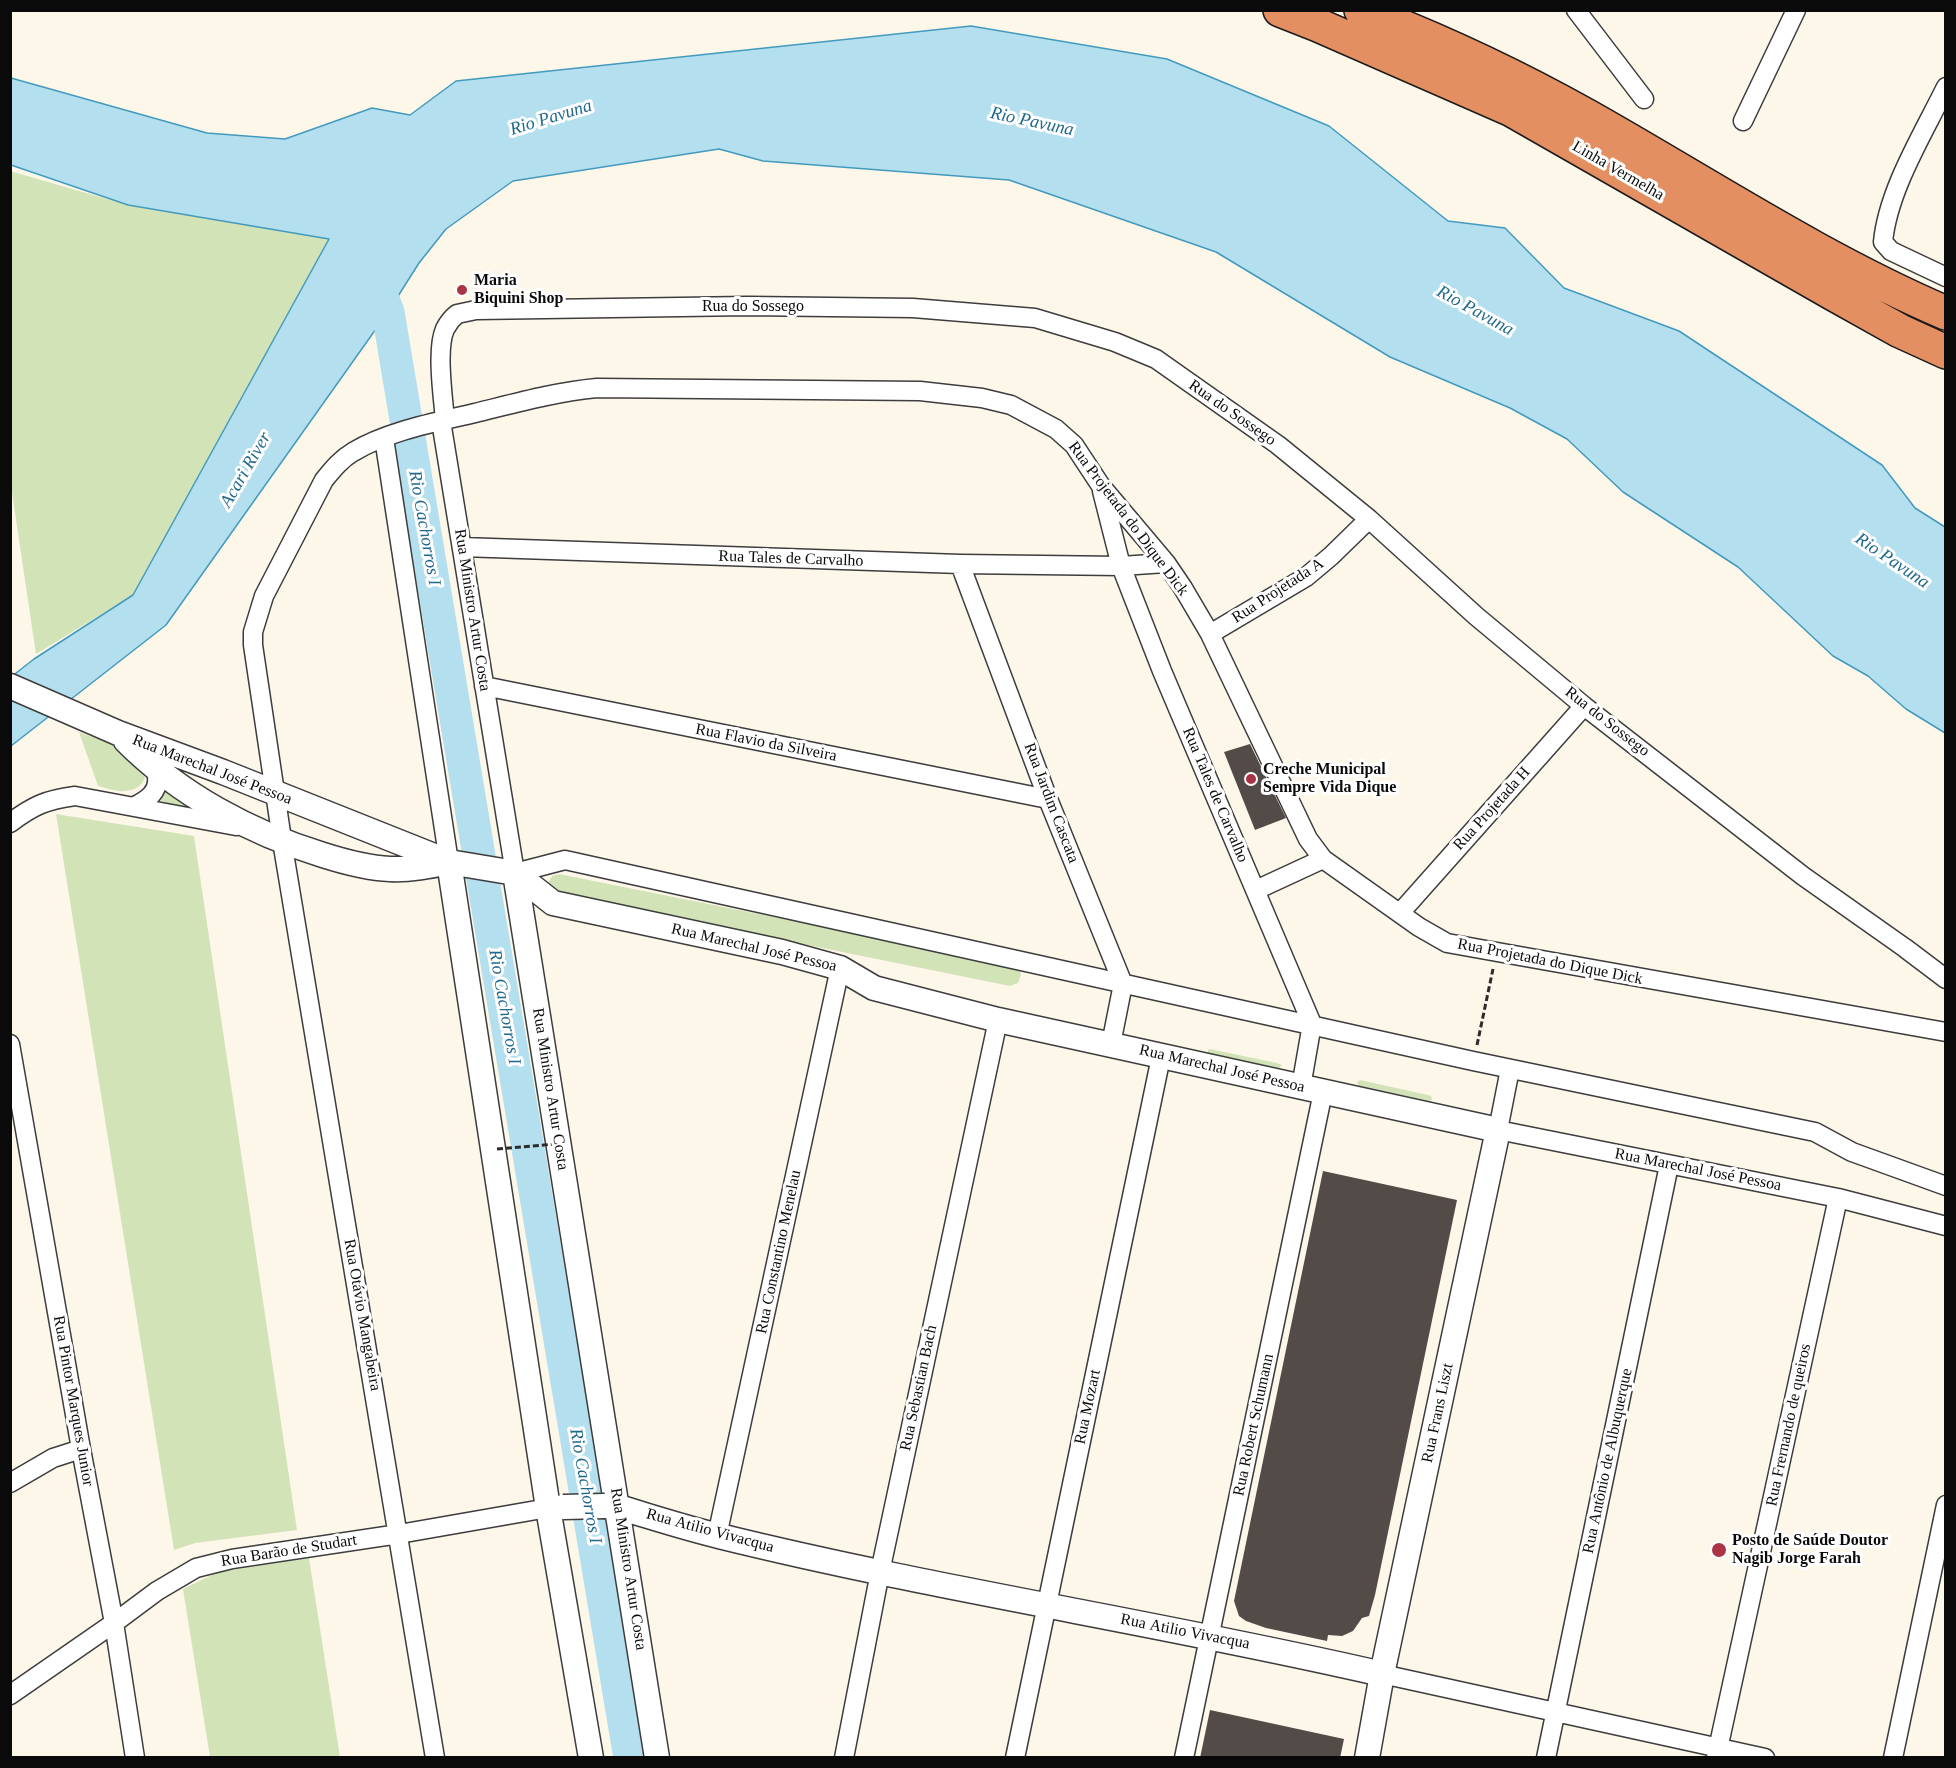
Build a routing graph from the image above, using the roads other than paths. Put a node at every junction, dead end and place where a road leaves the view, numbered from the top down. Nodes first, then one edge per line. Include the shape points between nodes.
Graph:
1 (1280, 10) edge
2 (1361, 10) edge
3 (1576, 10) edge
4 (1796, 10) edge
5 (1946, 87) edge
6 (1644, 99) dead end
7 (1743, 121) dead end
8 (1946, 277) edge
9 (1946, 313) edge
10 (1946, 352) edge
11 (443, 421) junction
12 (421, 426) joint
13 (390, 436) junction
14 (1101, 486) junction
15 (1369, 519) junction
16 (462, 547) junction
17 (1166, 563) junction
18 (960, 564) junction
19 (1121, 566) junction
20 (1210, 634) junction
21 (10, 686) edge
22 (484, 686) junction
23 (1584, 706) junction
24 (162, 760) junction
25 (275, 794) junction
26 (1048, 799) junction
27 (135, 806) junction
28 (10, 823) edge
29 (251, 829) junction
30 (282, 842) junction
31 (309, 851) junction
32 (1323, 859) junction
33 (459, 864) junction
34 (287, 872) junction
35 (506, 872) junction
36 (1256, 890) junction
37 (1400, 913) junction
38 (840, 968) junction
39 (1946, 979) edge
40 (1123, 984) junction
41 (998, 1020) junction
42 (1312, 1024) junction
43 (1946, 1032) edge
44 (10, 1044) edge
45 (1111, 1044) junction
46 (1161, 1057) junction
47 (1510, 1069) junction
48 (1312, 1089) junction
49 (1498, 1130) junction
50 (1670, 1165) junction
51 (1946, 1186) edge
52 (1838, 1198) junction
53 (1946, 1226) edge
54 (81, 1449) junction
55 (10, 1482) edge
56 (1946, 1505) edge
57 (612, 1507) junction
58 (556, 1508) junction
59 (399, 1534) junction
60 (717, 1536) junction
61 (880, 1572) junction
62 (1047, 1605) junction
63 (114, 1623) junction
64 (1209, 1637) junction
65 (1382, 1674) junction
66 (10, 1695) edge
67 (1556, 1711) junction
68 (1717, 1752) edge
69 (135, 1758) edge
70 (435, 1758) edge
71 (591, 1758) edge
72 (657, 1758) edge
73 (844, 1758) edge
74 (1015, 1758) edge
75 (1184, 1758) edge
76 (1367, 1758) edge
77 (1546, 1758) edge
78 (1766, 1758) edge
79 (1893, 1758) edge

1 - 10 highway, Linha Vermelha via 1512,110 1871,315
2 - 9 highway, Linha Vermelha via 1486,63 1586,115 1835,260
3 - 6 street
4 - 7 street
5 - 8 street via 1895,193 1883,242 1891,251
11 - 12 street, Rua Projetada do Dique Dick
11 - 14 street, Rua Projetada do Dique Dick via 556,393 597,388 920,391 1011,405 1056,429 1074,445
11 - 15 street, Rua do Sossego via 441,341 457,314 476,310 913,308 1035,318 1115,342 1155,359 1278,445
11 - 16 street, Rua Ministro Artur Costa
12 - 13 street, Rua Otávio Mangabeira
13 - 25 street, Rua Otávio Mangabeira via 353,452 324,480 257,615 253,645
13 - 33 street
14 - 17 street, Rua Projetada do Dique Dick
14 - 19 street, Rua Tales de Carvalho
15 - 20 street, Rua Projetada A via 1306,577
15 - 23 street, Rua do Sossego
16 - 18 street, Rua Tales de Carvalho
16 - 22 street, Rua Ministro Artur Costa
17 - 19 street, Rua Tales de Carvalho
17 - 20 street, Rua Projetada do Dique Dick
18 - 19 street, Rua Tales de Carvalho
18 - 26 street, Rua Jardim Cascata
19 - 36 street, Rua Tales de Carvalho
20 - 32 street, Rua Projetada do Dique Dick via 1308,839
21 - 24 street, Rua Marechal José Pessoa via 118,734
22 - 26 street, Rua Flavio da Silveira
22 - 35 street, Rua Ministro Artur Costa
23 - 37 street, Rua Projetada H
23 - 39 street, Rua do Sossego via 1803,876
24 - 25 street, Rua Marechal José Pessoa
24 - 27 street via 153,793
24 - 29 street, Rua Marechal José Pessoa via 178,784
25 - 30 street, Rua Otávio Mangabeira
25 - 33 street, Rua Marechal José Pessoa
26 - 40 street, Rua Jardim Cascata
27 - 28 street via 75,796 32,806
27 - 29 street
29 - 30 street, Rua Marechal José Pessoa
30 - 31 street, Rua Marechal José Pessoa
30 - 34 street, Rua Otávio Mangabeira
31 - 33 street, Rua Marechal José Pessoa via 391,870
31 - 34 street
32 - 36 street
32 - 37 street, Rua Projetada do Dique Dick
33 - 35 street, Rua Marechal José Pessoa
33 - 58 street
34 - 59 street, Rua Otávio Mangabeira
35 - 38 street, Rua Marechal José Pessoa via 553,903
35 - 40 street, Rua Marechal José Pessoa via 565,860
35 - 57 street, Rua Ministro Artur Costa
36 - 42 street, Rua Tales de Carvalho
37 - 43 street, Rua Projetada do Dique Dick via 1447,942
38 - 41 street, Rua Marechal José Pessoa via 874,988
38 - 60 street, Rua Constantino Menelau
40 - 42 street, Rua Marechal José Pessoa
40 - 45 street
41 - 45 street, Rua Marechal José Pessoa
41 - 61 street, Rua Sebastian Bach
42 - 47 street, Rua Marechal José Pessoa
42 - 48 street, Rua Robert Schumann
44 - 54 street, Rua Pintor Marques Junior
45 - 46 street, Rua Marechal José Pessoa
46 - 48 street, Rua Marechal José Pessoa
46 - 62 street, Rua Mozart
47 - 49 street, Rua Frans Liszt
47 - 51 street, Rua Marechal José Pessoa via 1815,1132 1852,1152
48 - 49 street, Rua Marechal José Pessoa
48 - 64 street, Rua Robert Schumann
49 - 50 street, Rua Marechal José Pessoa
49 - 65 street, Rua Frans Liszt
50 - 52 street, Rua Marechal José Pessoa
50 - 67 street, Rua Antônio de Albuquerque
52 - 53 street, Rua Marechal José Pessoa
52 - 68 street, Rua Frernando de queiros
54 - 55 street via 53,1458
54 - 63 street, Rua Pintor Marques Junior
56 - 79 street
57 - 58 street, Rua Barão de Studart, bridge
57 - 60 street, Rua Atilio Vivacqua
57 - 72 street, Rua Ministro Artur Costa
58 - 59 street, Rua Barão de Studart
58 - 71 street
59 - 63 street, Rua Barão de Studart via 196,1568
59 - 70 street, Rua Otávio Mangabeira
60 - 61 street, Rua Atilio Vivacqua
61 - 62 street, Rua Atilio Vivacqua
61 - 73 street, Rua Sebastian Bach
62 - 64 street, Rua Atilio Vivacqua
62 - 74 street, Rua Mozart
63 - 66 street, Rua Barão de Studart
63 - 69 street, Rua Pintor Marques Junior
64 - 65 street, Rua Atilio Vivacqua
64 - 75 street, Rua Robert Schumann
65 - 67 street, Rua Atilio Vivacqua
65 - 76 street, Rua Frans Liszt
67 - 68 street, Rua Atilio Vivacqua
67 - 77 street, Rua Antônio de Albuquerque
68 - 78 street, Rua Atilio Vivacqua

